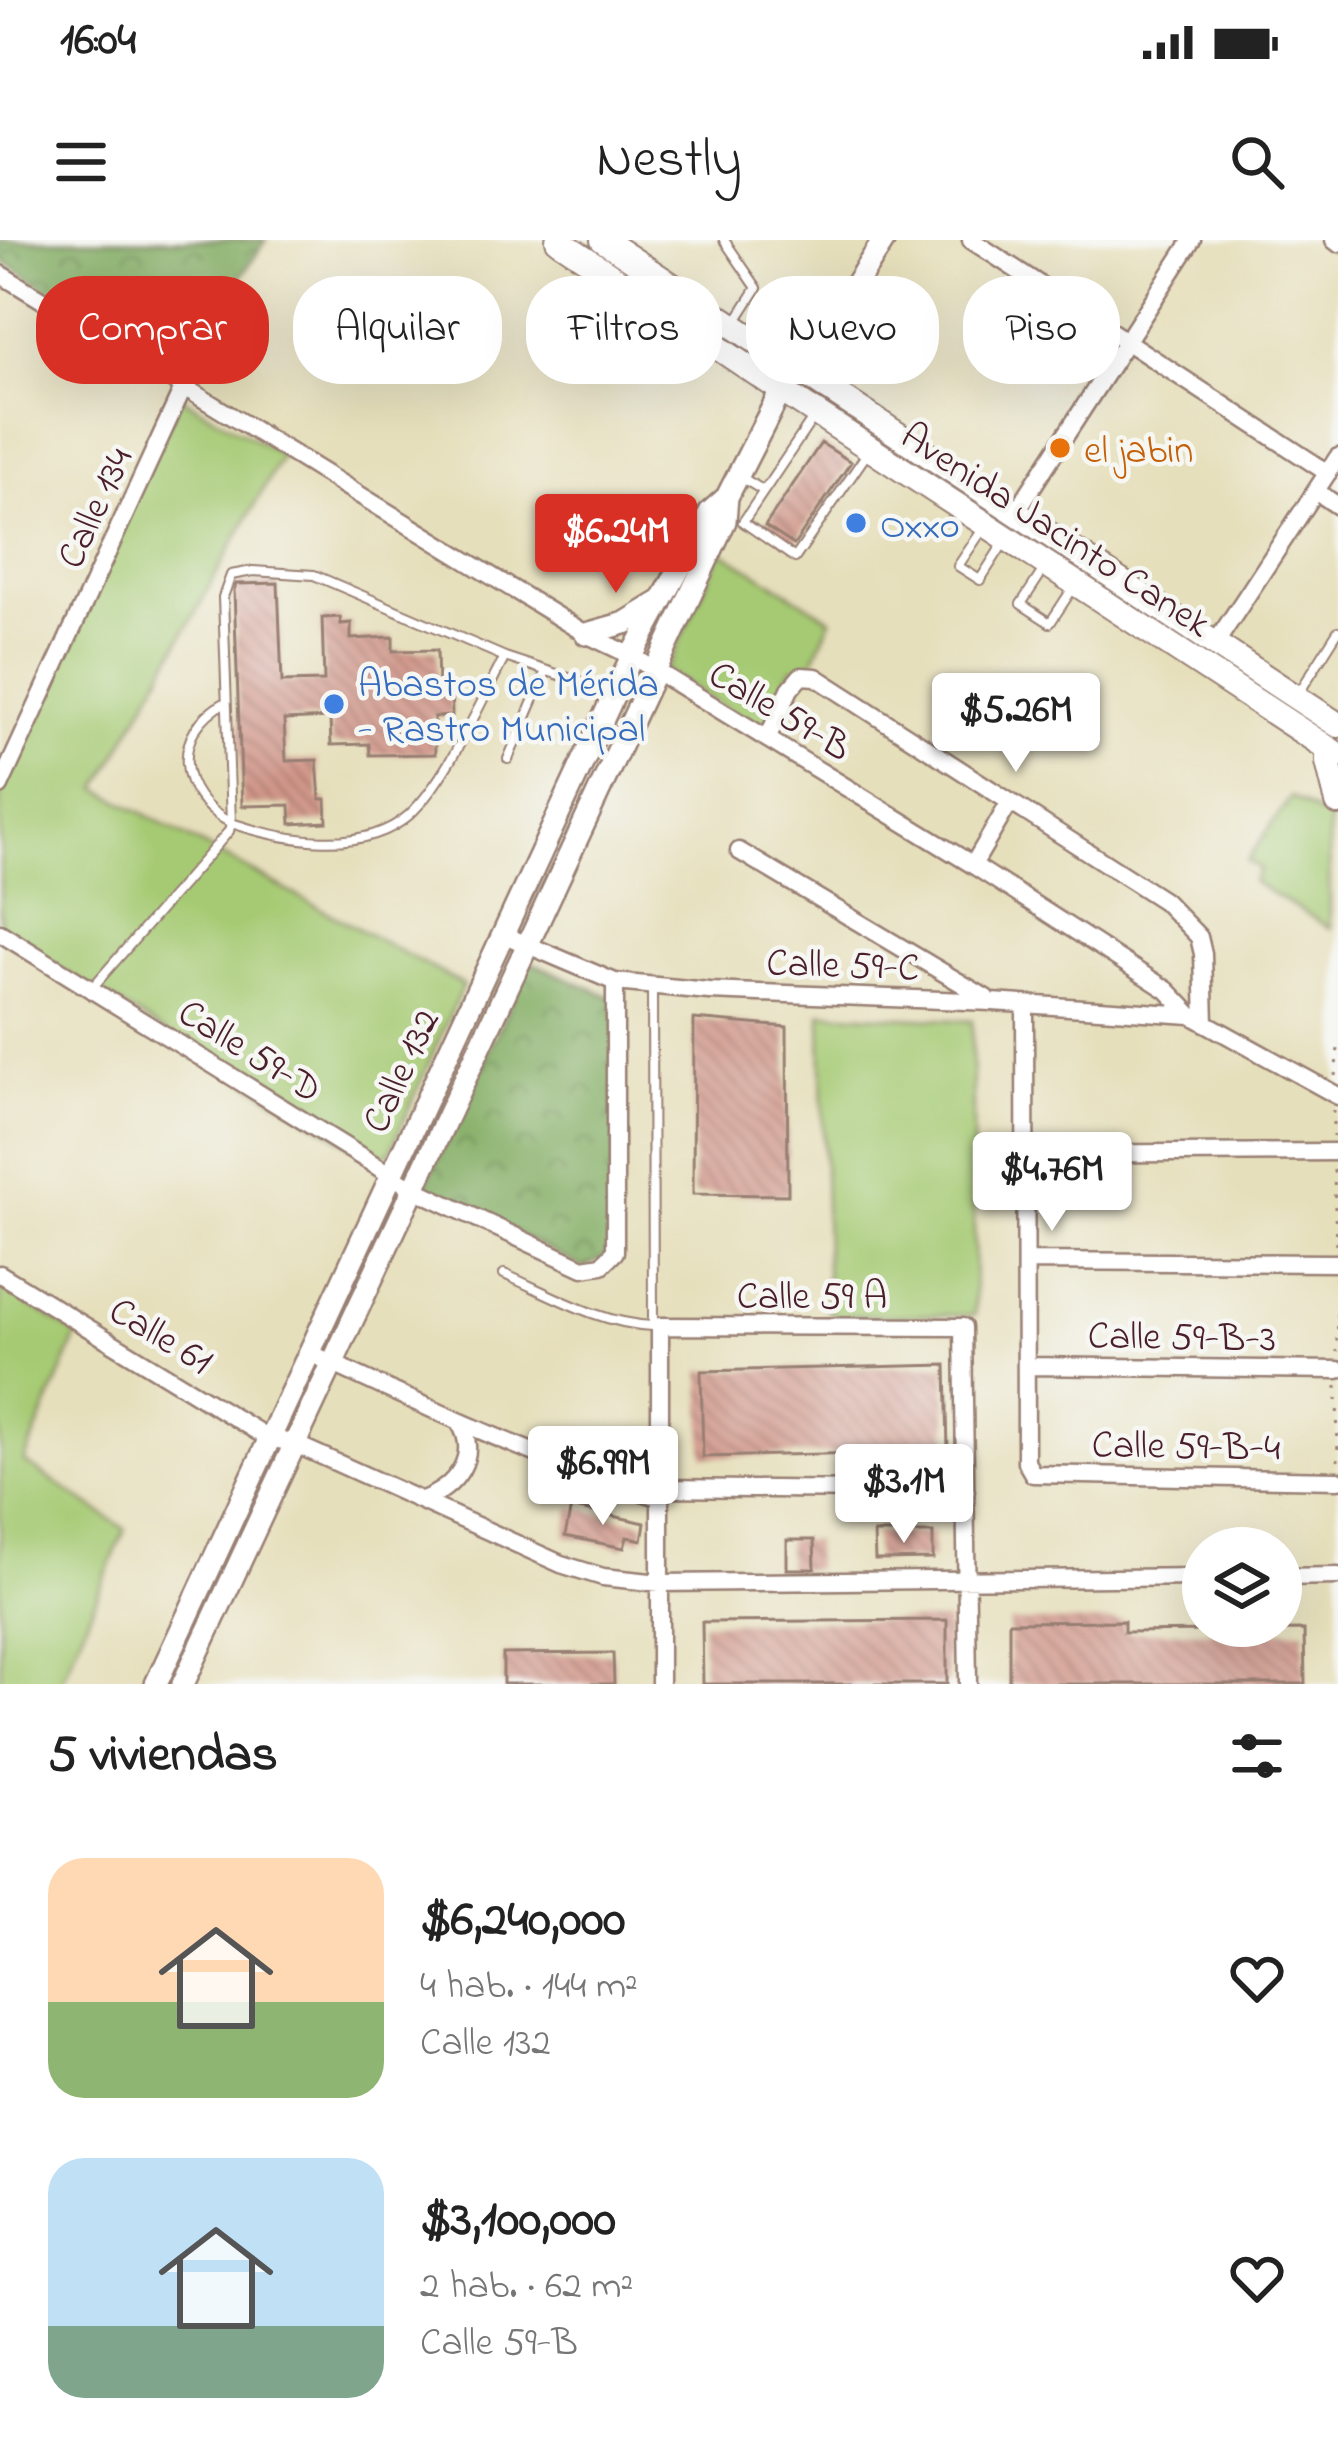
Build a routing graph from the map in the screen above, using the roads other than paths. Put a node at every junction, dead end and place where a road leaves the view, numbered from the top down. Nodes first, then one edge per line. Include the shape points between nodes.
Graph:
1 (558, 240) edge
2 (602, 240) edge
3 (884, 240) edge
4 (971, 240) edge
5 (1192, 240) edge
6 (729, 242) edge
7 (0, 274) edge
8 (861, 276) edge
9 (734, 325) junction
10 (746, 333) edge
11 (1127, 340) junction
12 (788, 384) edge
13 (822, 384) edge
14 (184, 386) junction
15 (781, 391) junction
16 (816, 413) junction
17 (870, 449) junction
18 (1333, 465) edge
19 (737, 475) junction
20 (764, 491) junction
21 (1316, 491) junction
22 (727, 497) junction
23 (1338, 506) edge
24 (1016, 512) junction
25 (996, 531) junction
26 (1047, 565) junction
27 (1076, 584) junction
28 (662, 601) junction
29 (1338, 631) edge
30 (586, 634) junction
31 (1215, 644) junction
32 (632, 656) junction
33 (505, 657) junction
34 (547, 670) junction
35 (654, 670) junction
36 (617, 688) junction
37 (1296, 697) junction
38 (226, 702) junction
39 (767, 739) junction
40 (1335, 742) edge
41 (508, 758) dead end
42 (0, 786) edge
43 (1010, 802) junction
44 (1338, 803) edge
45 (231, 823) junction
46 (739, 851) dead end
47 (973, 865) junction
48 (0, 932) edge
49 (502, 934) junction
50 (525, 946) junction
51 (615, 982) junction
52 (652, 985) junction
53 (91, 989) junction
54 (992, 1002) junction
55 (1025, 1004) junction
56 (1198, 1019) junction
57 (1338, 1096) edge
58 (1338, 1153) edge
59 (1026, 1154) junction
60 (391, 1174) junction
61 (412, 1188) junction
62 (1026, 1261) junction
63 (1338, 1263) edge
64 (0, 1274) edge
65 (504, 1274) dead end
66 (657, 1326) junction
67 (308, 1352) junction
68 (331, 1363) junction
69 (1026, 1366) junction
70 (1338, 1370) edge
71 (459, 1422) junction
72 (268, 1438) junction
73 (293, 1443) junction
74 (1338, 1480) edge
75 (966, 1491) junction
76 (661, 1493) junction
77 (422, 1500) junction
78 (1302, 1576) edge
79 (1338, 1576) edge
80 (1182, 1577) edge
81 (968, 1579) junction
82 (660, 1583) junction
83 (156, 1684) edge
84 (183, 1684) edge
85 (661, 1684) edge
86 (968, 1684) edge

1 - 15 main road, Avenida Jacinto Canek
2 - 9 main road, Avenida Jacinto Canek
3 - 8 street, Calle 132
4 - 11 street
5 - 11 street
6 - 9 lane via 758,288
7 - 14 street, Calle 59-B
9 - 10 main road, Avenida Jacinto Canek
11 - 18 street
11 - 24 street
12 - 15 street, Calle 132
13 - 24 main road, Avenida Jacinto Canek
14 - 30 street, Calle 59-B
14 - 42 street, Calle 134
15 - 16 main road, Avenida Jacinto Canek
15 - 19 street, Calle 132
16 - 17 main road, Avenida Jacinto Canek
16 - 20 lane
17 - 20 lane via 795,558 743,522
17 - 25 main road, Avenida Jacinto Canek
18 - 21 street
19 - 20 lane
19 - 22 street, Calle 132
21 - 23 street
21 - 31 street
22 - 28 street, Calle 132 via 710,512
22 - 35 street, Calle 132 via 725,521
24 - 31 main road, Avenida Jacinto Canek
25 - 25 lane via 958,566 980,580
25 - 26 main road, Avenida Jacinto Canek
26 - 27 main road, Avenida Jacinto Canek
26 - 27 lane via 1021,604 1035,614 1050,623
27 - 40 main road, Avenida Jacinto Canek
28 - 30 street
28 - 32 street, Calle 132
29 - 37 lane
30 - 32 street, Calle 59-B
31 - 37 main road, Avenida Jacinto Canek
32 - 35 street, Calle 59-B
32 - 36 street, Calle 132
33 - 34 lane
33 - 38 lane via 314,575 254,571 231,575 224,598
33 - 45 lane via 443,771 389,828 338,841
34 - 36 lane
34 - 41 lane
35 - 39 street, Calle 59-B
35 - 50 street, Calle 132
36 - 49 street, Calle 132
37 - 40 main road, Avenida Jacinto Canek
38 - 45 lane
38 - 45 lane via 197,724 186,748 197,796
39 - 43 street via 790,689 802,676 816,677
39 - 47 street, Calle 59-B
40 - 44 main road via 1328,762
43 - 47 street
43 - 56 street via 1164,901 1199,937
45 - 53 lane
46 - 54 street
47 - 56 street, Calle 59-B via 1167,990
48 - 53 street, Calle 59-D
49 - 50 street, Calle 59-C
49 - 60 street, Calle 132
50 - 51 street, Calle 59-C
50 - 61 street, Calle 132
51 - 52 street, Calle 59-C
51 - 61 street, Calle 59-D via 615,1252 583,1268
52 - 54 street, Calle 59-C
52 - 66 lane
53 - 60 street, Calle 59-D
54 - 55 street, Calle 59-C
55 - 56 street, Calle 59-C
55 - 59 street
56 - 57 street, Calle 59-B
58 - 59 street
59 - 62 street
60 - 61 street, Calle 59-D
60 - 67 street, Calle 132
61 - 68 street, Calle 132
62 - 63 street
62 - 69 street
64 - 72 street, Calle 61
65 - 66 lane via 601,1316
66 - 75 street, Calle 59 A via 963,1328
66 - 76 street
67 - 68 street
67 - 72 street, Calle 132
68 - 71 street
68 - 73 street, Calle 132
69 - 70 street, Calle 59-B-3
69 - 74 street, Calle 59-B-4 via 1026,1462 1033,1474
71 - 76 street via 598,1478
71 - 77 street via 463,1468
72 - 73 street, Calle 61
72 - 83 street, Calle 132
73 - 77 street, Calle 61
73 - 84 street, Calle 132
75 - 76 street
75 - 81 street
76 - 82 street
77 - 82 street, Calle 61 via 582,1571
78 - 79 street
80 - 81 street
81 - 82 street
81 - 86 street
82 - 85 street

